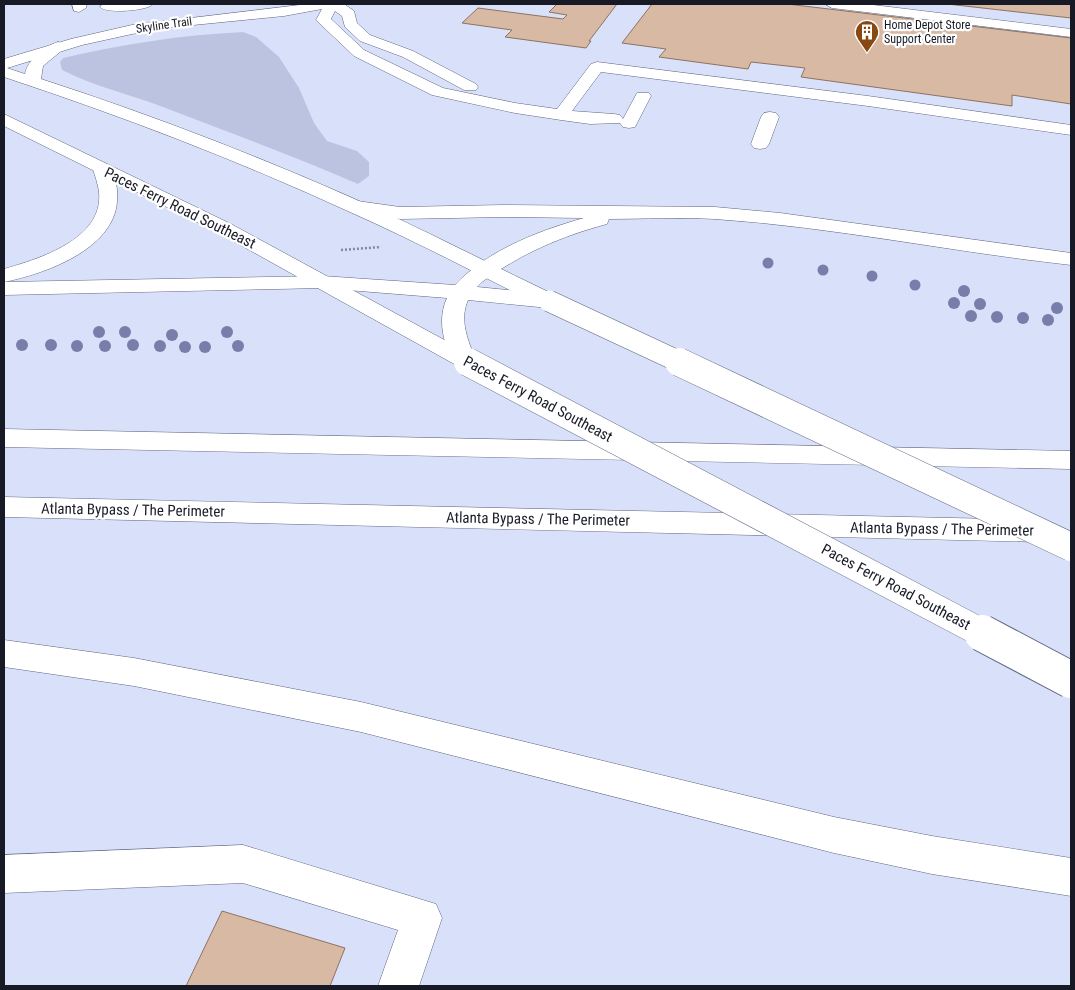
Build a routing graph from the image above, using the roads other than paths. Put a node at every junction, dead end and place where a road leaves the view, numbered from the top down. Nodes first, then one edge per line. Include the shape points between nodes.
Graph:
1 (146, 4) edge
2 (261, 4) edge
3 (328, 4) edge
4 (333, 4) edge
5 (832, 4) edge
6 (123, 25) junction
7 (1071, 33) edge
8 (58, 48) junction
9 (4, 51) edge
10 (4, 64) edge
11 (428, 66) junction
12 (4, 72) edge
13 (404, 76) junction
14 (33, 81) junction
15 (642, 96) dead end
16 (564, 111) junction
17 (770, 117) dead end
18 (4, 119) edge
19 (629, 123) dead end
20 (1071, 130) edge
21 (760, 144) dead end
22 (102, 169) junction
23 (357, 207) junction
24 (626, 214) junction
25 (1071, 259) edge
26 (484, 269) junction
27 (4, 276) edge
28 (322, 282) junction
29 (4, 289) edge
30 (460, 291) junction
31 (549, 301) junction
32 (464, 360) junction
33 (4, 438) edge
34 (1071, 460) edge
35 (4, 507) edge
36 (1071, 532) edge
37 (1071, 547) edge
38 (4, 652) edge
39 (1071, 680) edge
40 (1032, 870) junction
41 (4, 874) edge
42 (1071, 877) edge
43 (1071, 897) edge
44 (399, 986) edge

1 - 6 main road via 107,7
2 - 6 main road, Skyline Trail via 177,12
3 - 6 main road, Skyline Trail via 293,12
4 - 11 main road via 349,14 350,24 365,38 408,54
4 - 13 main road via 323,20 359,53
5 - 7 main road
6 - 8 main road, Skyline Trail
6 - 9 main road, Skyline Trail via 65,32
8 - 10 main road, Skyline Trail
8 - 14 main road via 35,65
11 - 13 main road
11 - 16 main road via 495,96
12 - 14 main road
13 - 16 main road via 438,92 482,102
14 - 23 main road via 181,133
15 - 19 main road
16 - 20 main road via 597,67
17 - 21 main road
18 - 22 main road, Paces Ferry Road Southeast
22 - 27 main road via 109,187 110,204 108,214 92,235 58,258
22 - 28 main road, Paces Ferry Road Southeast via 224,228
23 - 24 main road via 400,213
23 - 26 main road
24 - 25 main road via 691,211 757,216
24 - 26 main road via 564,230
26 - 30 main road
26 - 31 main road
28 - 29 main road
28 - 30 main road
28 - 32 main road, Paces Ferry Road Southeast
30 - 31 main road
30 - 32 main road via 453,308 456,338
31 - 37 main road, bridge
32 - 39 main road, Paces Ferry Road Southeast, bridge
33 - 34 main road
35 - 36 main road, Atlanta Bypass / The Perimeter
38 - 40 main road via 134,672 361,717 834,835 932,855
40 - 42 main road
40 - 43 main road
41 - 44 main road via 242,864 422,918

